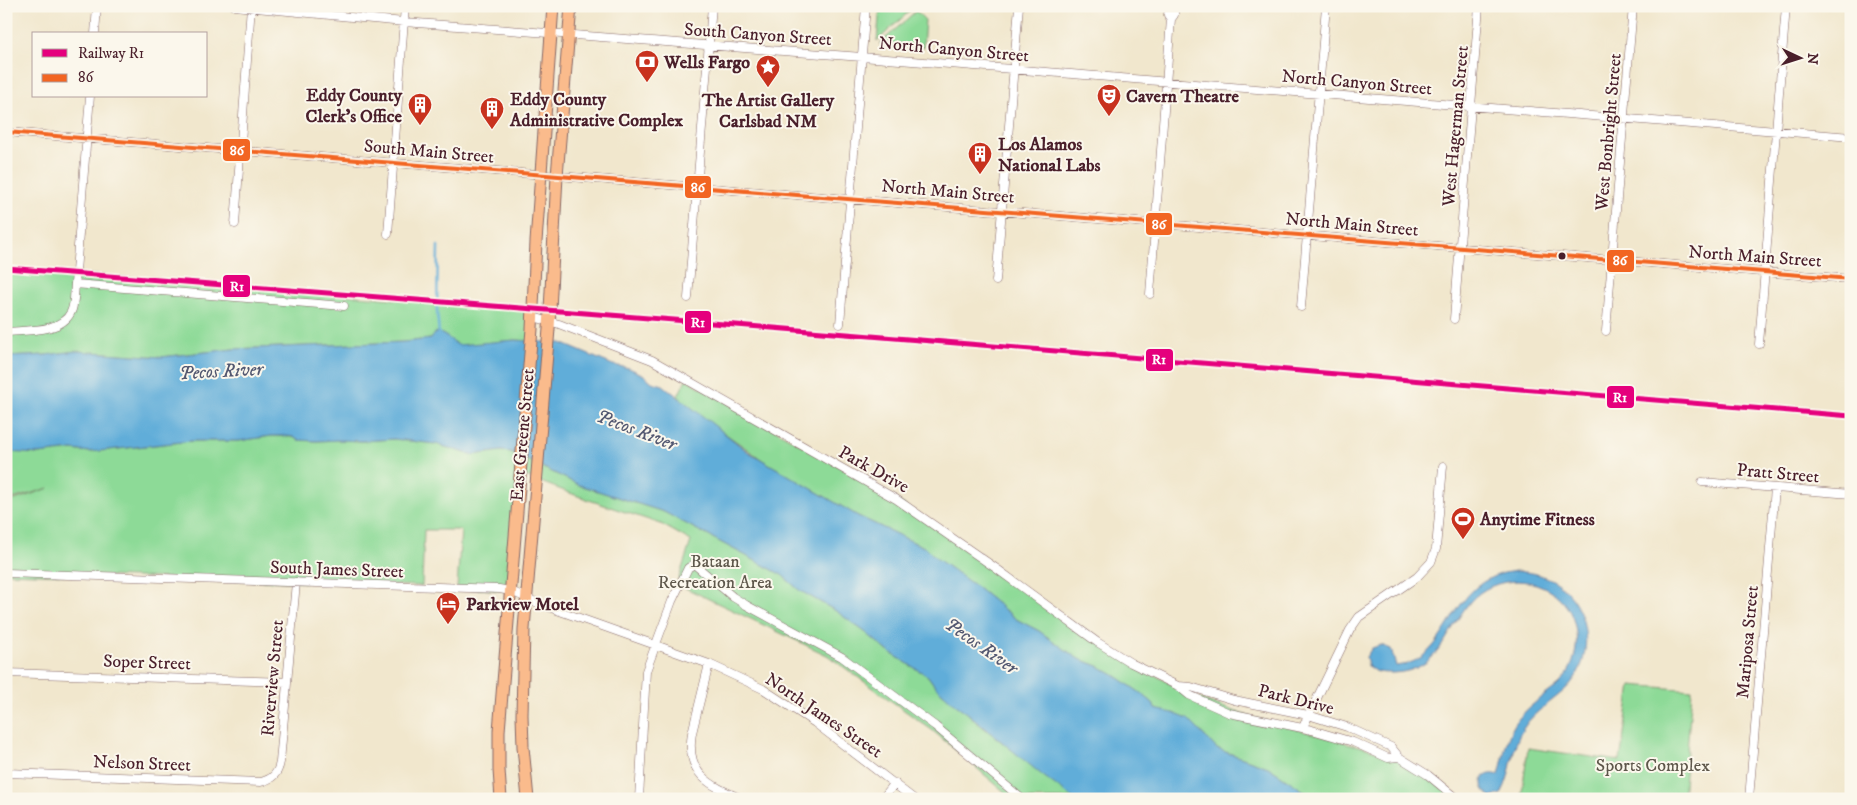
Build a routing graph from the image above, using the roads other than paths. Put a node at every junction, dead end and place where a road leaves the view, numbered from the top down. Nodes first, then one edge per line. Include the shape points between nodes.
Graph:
1 (98, 6) edge
2 (234, 6) edge
3 (405, 6) edge
4 (553, 6) edge
5 (571, 6) edge
6 (712, 6) edge
7 (866, 6) edge
8 (1019, 6) edge
9 (1169, 6) edge
10 (1175, 6) edge
11 (1326, 6) edge
12 (1479, 6) edge
13 (1633, 6) edge
14 (1786, 6) edge
15 (251, 7) edge
16 (1171, 19) junction
17 (404, 22) junction
18 (95, 32) edge
19 (551, 33) junction
20 (568, 34) junction
21 (708, 46) junction
22 (862, 57) junction
23 (1014, 69) junction
24 (1166, 81) junction
25 (1319, 94) junction
26 (90, 98) edge
27 (1472, 106) junction
28 (1624, 119) junction
29 (6, 132) edge
30 (1777, 132) junction
31 (87, 138) junction
32 (1851, 138) edge
33 (240, 150) junction
34 (393, 162) junction
35 (541, 175) junction
36 (557, 176) junction
37 (697, 186) junction
38 (850, 199) junction
39 (1002, 211) junction
40 (1156, 223) junction
41 (235, 224) dead end
42 (388, 234) dead end
43 (1307, 236) junction
44 (1460, 248) junction
45 (1612, 260) junction
46 (1766, 272) junction
47 (1851, 279) edge
48 (996, 281) dead end
49 (75, 284) junction
50 (1150, 294) dead end
51 (688, 298) dead end
52 (344, 306) dead end
53 (1301, 307) dead end
54 (533, 317) junction
55 (1454, 319) dead end
56 (840, 324) dead end
57 (549, 328) junction
58 (1606, 331) dead end
59 (6, 332) edge
60 (1759, 344) dead end
61 (1442, 466) dead end
62 (1702, 482) dead end
63 (1776, 488) junction
64 (1851, 494) edge
65 (6, 572) edge
66 (296, 582) junction
67 (511, 591) junction
68 (527, 598) junction
69 (656, 644) junction
70 (709, 664) junction
71 (6, 673) edge
72 (287, 682) junction
73 (1178, 686) junction
74 (502, 695) junction
75 (522, 698) junction
76 (1308, 716) junction
77 (1303, 727) junction
78 (1399, 757) junction
79 (6, 773) edge
80 (276, 775) joint
81 (895, 783) junction
82 (501, 799) edge
83 (528, 799) edge
84 (639, 799) edge
85 (742, 799) edge
86 (882, 799) edge
87 (914, 799) edge
88 (1022, 799) edge
89 (1457, 799) edge
90 (1749, 799) edge

1 - 18 street
2 - 15 street, South Canyon Street
3 - 17 street
4 - 19 highway, East Greene Street
5 - 20 highway, East Greene Street
6 - 21 street
7 - 22 street
8 - 23 street
9 - 16 street
10 - 16 street
11 - 25 street
12 - 27 street, West Hagerman Street
13 - 28 street, West Bonbright Street
14 - 30 street
15 - 17 street, South Canyon Street
15 - 33 street
16 - 24 street
17 - 19 street, South Canyon Street
17 - 34 street
19 - 20 street, South Canyon Street
19 - 35 highway, East Greene Street
20 - 21 street, South Canyon Street
20 - 36 highway, East Greene Street
21 - 22 street, South Canyon Street
21 - 37 street
22 - 23 street, North Canyon Street
22 - 38 street
23 - 24 street, North Canyon Street
23 - 39 street
24 - 25 street, North Canyon Street
24 - 40 street
25 - 27 street, North Canyon Street
25 - 43 street
26 - 31 street
27 - 28 street, North Canyon Street
27 - 44 street, West Hagerman Street
28 - 30 street, North Canyon Street
28 - 45 street, West Bonbright Street
29 - 31 street, South Main Street
30 - 32 street, North Canyon Street
30 - 46 street
31 - 33 street, South Main Street
31 - 49 street
33 - 34 street, South Main Street
33 - 41 street
34 - 35 street, South Main Street
34 - 42 street
35 - 36 street, South Main Street
35 - 54 highway, East Greene Street
36 - 37 street, South Main Street
36 - 57 highway, East Greene Street
37 - 38 street, South Main Street
37 - 51 street
38 - 39 street, North Main Street
38 - 56 street
39 - 40 street, North Main Street
39 - 48 street
40 - 43 street, North Main Street
40 - 50 street
43 - 44 street, North Main Street
43 - 53 street
44 - 45 street, North Main Street
44 - 55 street, West Hagerman Street
45 - 46 street, North Main Street
45 - 58 street, West Bonbright Street
46 - 47 street, North Main Street
46 - 60 street
49 - 52 street
49 - 59 street via 71,313 62,323
54 - 57 street, Park Drive
54 - 67 highway, East Greene Street
57 - 68 highway, East Greene Street
57 - 73 street, Park Drive via 630,351 675,372 896,499 1097,642
61 - 76 street via 1435,554 1416,577 1359,617
62 - 63 street, Pratt Street
63 - 64 street, Pratt Street
63 - 90 street, Mariposa Street
65 - 66 street, South James Street
66 - 67 street, South James Street
66 - 72 street, Riverview Street
67 - 68 street, South James Street
67 - 74 highway, East Greene Street
68 - 69 street, South James Street
68 - 75 highway, East Greene Street
69 - 70 street, North James Street
69 - 84 street via 646,672
69 - 88 street via 680,584 688,568 694,564 733,597 842,657 935,726
70 - 81 street, North James Street via 789,705
70 - 85 street via 690,743 693,762 703,778
71 - 72 street, Soper Street
72 - 80 street, Riverview Street
73 - 76 street, Park Drive
73 - 77 street, Park Drive via 1188,695 1228,713
74 - 75 highway
74 - 82 highway, East Greene Street via 498,755
75 - 83 highway, East Greene Street
76 - 77 street
76 - 78 street, Park Drive via 1372,738 1391,747
77 - 78 street, Park Drive via 1353,742 1388,758
78 - 89 street, Park Drive
79 - 80 street, Nelson Street via 261,782
81 - 86 street
81 - 87 street, North James Street

